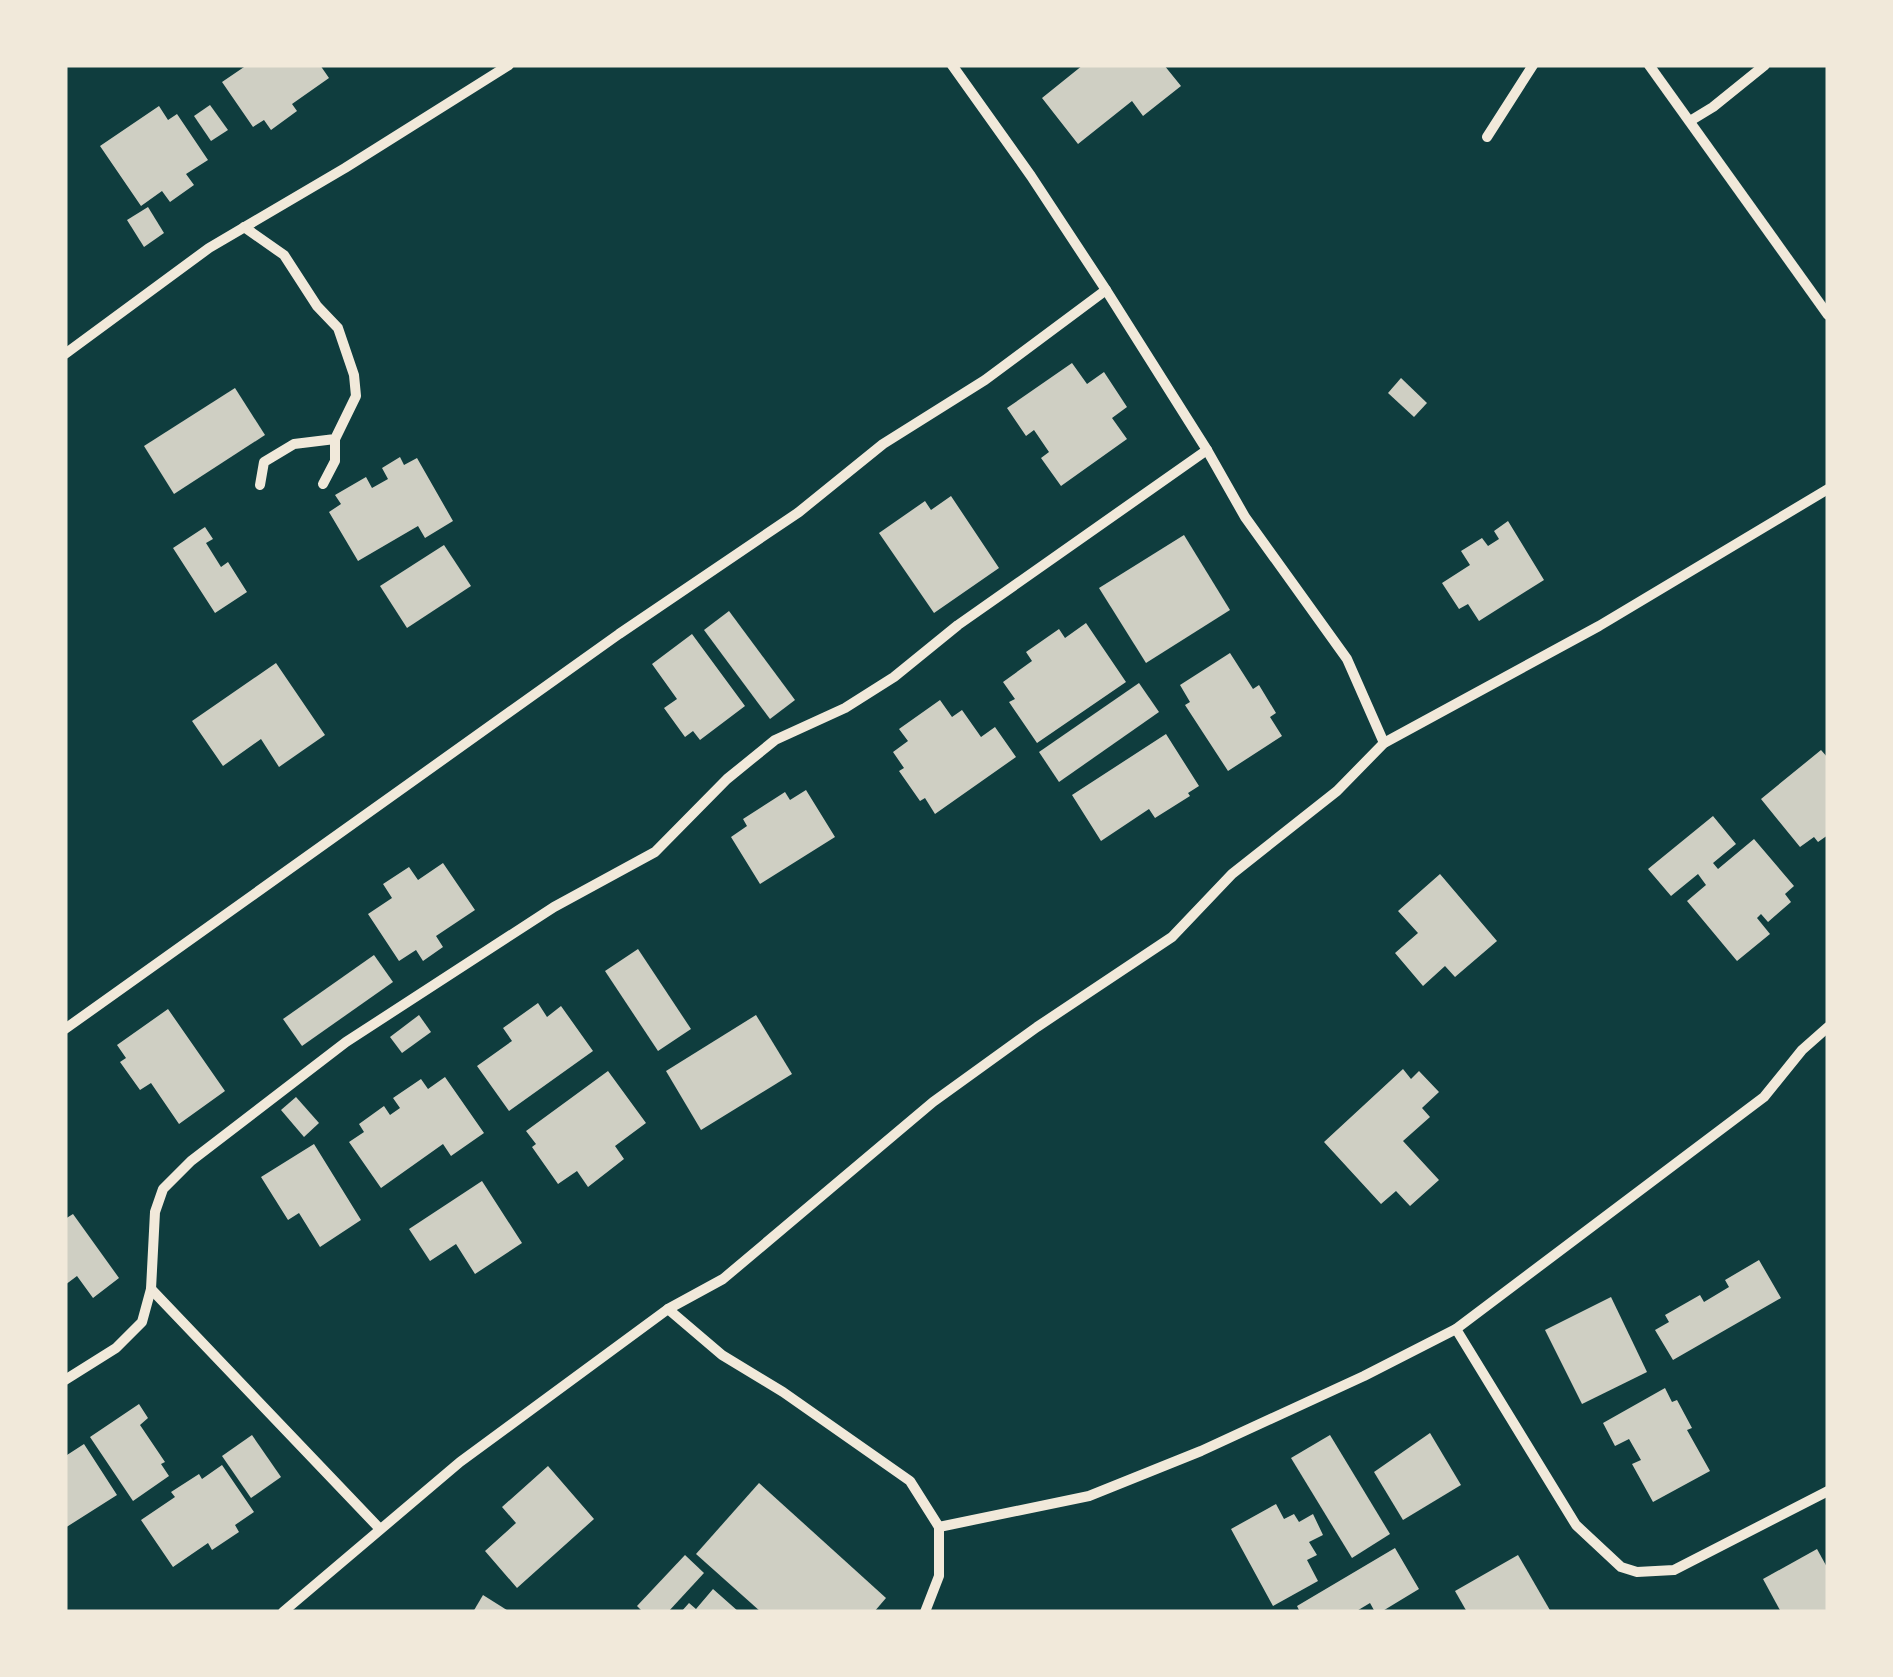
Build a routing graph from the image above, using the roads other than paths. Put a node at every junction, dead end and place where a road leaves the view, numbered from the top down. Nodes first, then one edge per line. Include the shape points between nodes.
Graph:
1 (508, 65) edge
2 (952, 65) edge
3 (1533, 65) edge
4 (1650, 65) edge
5 (1765, 65) edge
6 (1690, 122) junction
7 (1487, 137) dead end
8 (244, 227) junction
9 (1106, 290) junction
10 (1828, 315) edge
11 (65, 354) edge
12 (335, 438) junction
13 (1207, 450) junction
14 (323, 484) dead end
15 (260, 485) dead end
16 (1828, 489) edge
17 (1384, 744) junction
18 (1828, 1027) edge
19 (65, 1030) edge
20 (151, 1290) junction
21 (668, 1309) junction
22 (1456, 1328) junction
23 (65, 1380) edge
24 (1828, 1492) edge
25 (940, 1526) junction
26 (380, 1529) junction
27 (283, 1612) edge
28 (925, 1612) edge

1 - 8 street
2 - 9 street
3 - 7 street
4 - 6 street
5 - 6 street
6 - 10 street
8 - 11 street
8 - 12 street via 284,254 338,328 356,396
9 - 13 street
9 - 19 street
12 - 14 street via 335,461
12 - 15 street via 294,444 264,462
13 - 17 street via 1245,517 1347,659
13 - 20 street via 894,677 775,740 655,852 554,907 346,1042 191,1161 163,1189 155,1212
16 - 17 street
17 - 21 street via 1337,791 1232,874 1172,937 933,1102 722,1279
18 - 22 street via 1764,1097
20 - 23 street via 132,1334
20 - 26 street
21 - 25 street via 722,1355 910,1481
21 - 26 street
22 - 24 street via 1576,1525 1622,1567 1674,1570
22 - 25 street via 1364,1376 1089,1496
25 - 28 street via 939,1576
26 - 27 street

